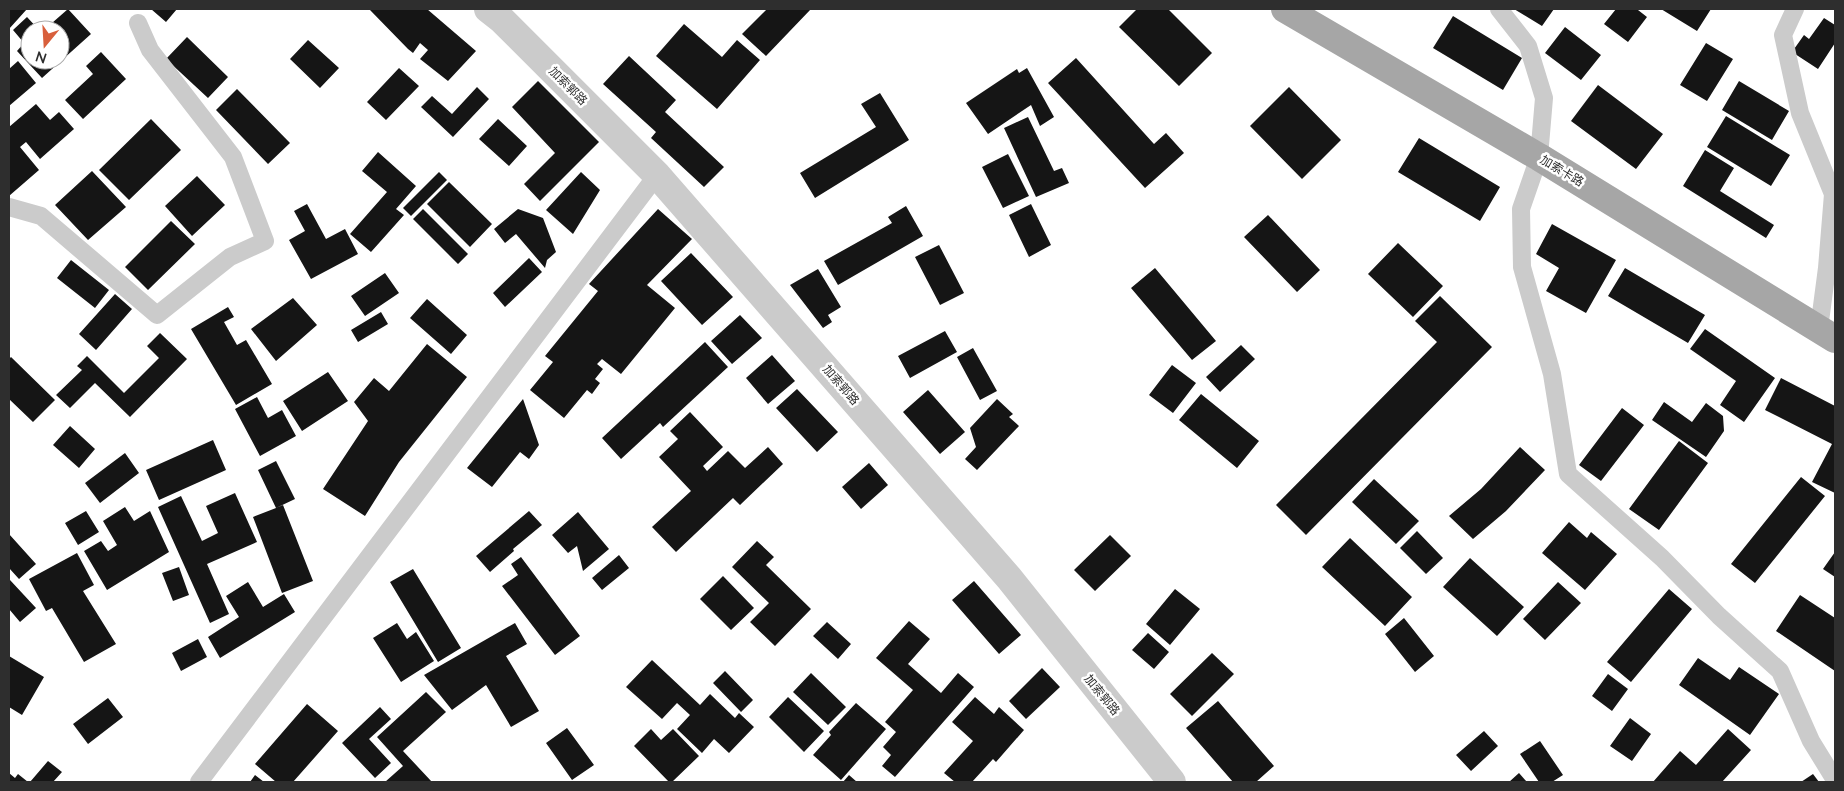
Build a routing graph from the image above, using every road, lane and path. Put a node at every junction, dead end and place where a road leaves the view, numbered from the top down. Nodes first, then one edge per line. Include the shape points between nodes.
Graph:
1 (488, 9) edge
2 (1285, 9) edge
3 (1499, 9) edge
4 (1795, 9) edge
5 (138, 23) dead end
6 (1539, 157) junction
7 (657, 175) junction
8 (9, 207) edge
9 (1827, 334) edge
10 (1835, 780) edge
11 (199, 782) edge
12 (1172, 782) edge

1 - 7 street, 加索郭路
2 - 6 main road, 加索卡路
3 - 6 lane via 1528,46 1544,98
4 - 9 lane via 1783,35 1800,113 1834,194
5 - 8 lane via 150,50 233,157 265,241 230,257 157,315 41,216
6 - 9 main road, 加索卡路
6 - 10 lane via 1521,209 1522,267 1552,374 1568,474 1780,671 1811,741
7 - 11 lane
7 - 12 street, 加索郭路 via 1008,578

